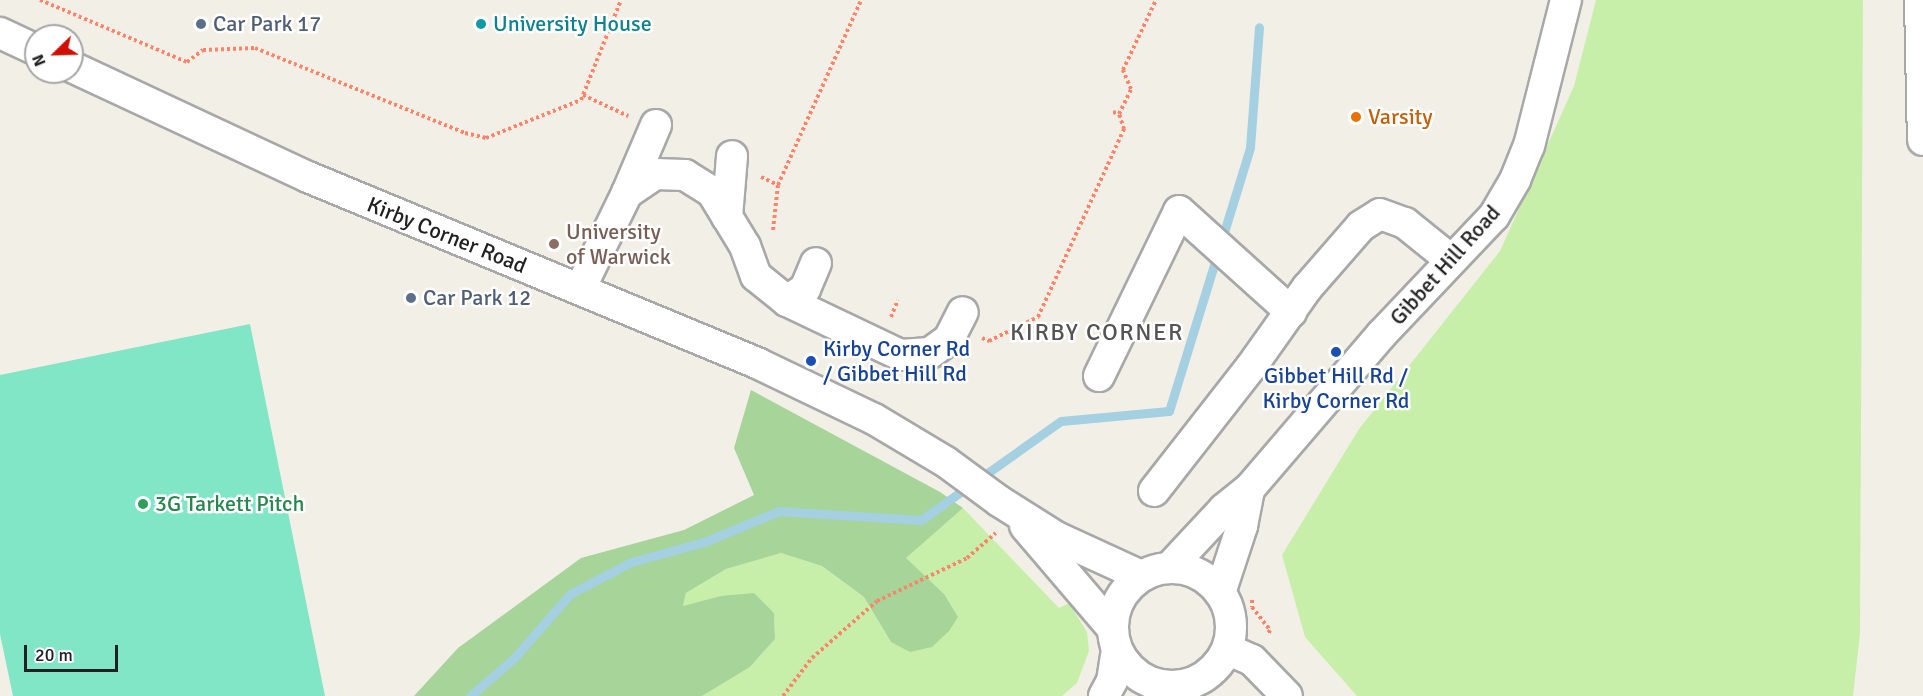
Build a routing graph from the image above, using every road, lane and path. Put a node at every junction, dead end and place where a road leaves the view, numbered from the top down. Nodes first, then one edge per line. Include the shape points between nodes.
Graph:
1 (40, 0) edge
2 (621, 0) edge
3 (861, 0) edge
4 (1156, 0) edge
5 (1566, 0) edge
6 (1920, 0) edge
7 (0, 33) edge
8 (24, 44) edge
9 (84, 73) edge
10 (1113, 112) dead end
11 (1119, 114) junction
12 (656, 125) dead end
13 (1923, 140) edge
14 (732, 156) dead end
15 (627, 193) junction
16 (727, 217) junction
17 (772, 236) dead end
18 (1451, 260) junction
19 (816, 263) dead end
20 (580, 289) junction
21 (787, 301) junction
22 (1291, 312) junction
23 (960, 318) joint
24 (1099, 376) dead end
25 (1250, 489) junction
26 (1154, 491) dead end
27 (1004, 504) junction
28 (1170, 567) junction
29 (1141, 576) junction
30 (1220, 593) junction
31 (1115, 638) junction
32 (1227, 649) junction
33 (1164, 691) edge
34 (1104, 696) edge
35 (1287, 696) edge

1 - 2 path via 187,62 203,50 255,48 486,138 581,100
3 - 17 path via 778,185
4 - 11 path via 1123,70 1131,89
5 - 18 street, Gibbet Hill Road via 1529,146 1515,180 1494,216
6 - 13 street
7 - 8 street
9 - 20 street, Kirby Corner Road via 308,177
10 - 11 path
11 - 23 path via 1124,129 1038,317 989,341
12 - 15 street
14 - 16 street
15 - 16 street via 655,174 685,175 712,192
15 - 20 street
16 - 21 street via 745,246 756,276
18 - 22 street via 1405,223 1380,214 1354,233
18 - 25 street, Gibbet Hill Road
19 - 21 street via 805,289
20 - 27 street, Kirby Corner Road via 874,419 946,462
21 - 23 street via 900,355 930,353 949,339
22 - 24 street via 1179,211
22 - 26 street
25 - 28 street, Gibbet Hill Road via 1224,509
25 - 30 street, Gibbet Hill Road
27 - 29 street, Kirby Corner Road via 1056,537
27 - 31 street, Kirby Corner Road
28 - 29 street
28 - 30 street via 1205,577
29 - 31 street via 1125,589 1114,610
30 - 32 street via 1229,612
31 - 33 street via 1122,659 1139,677 1160,685
31 - 34 street via 1112,681
32 - 33 street via 1215,667 1201,678
32 - 35 street via 1252,660

